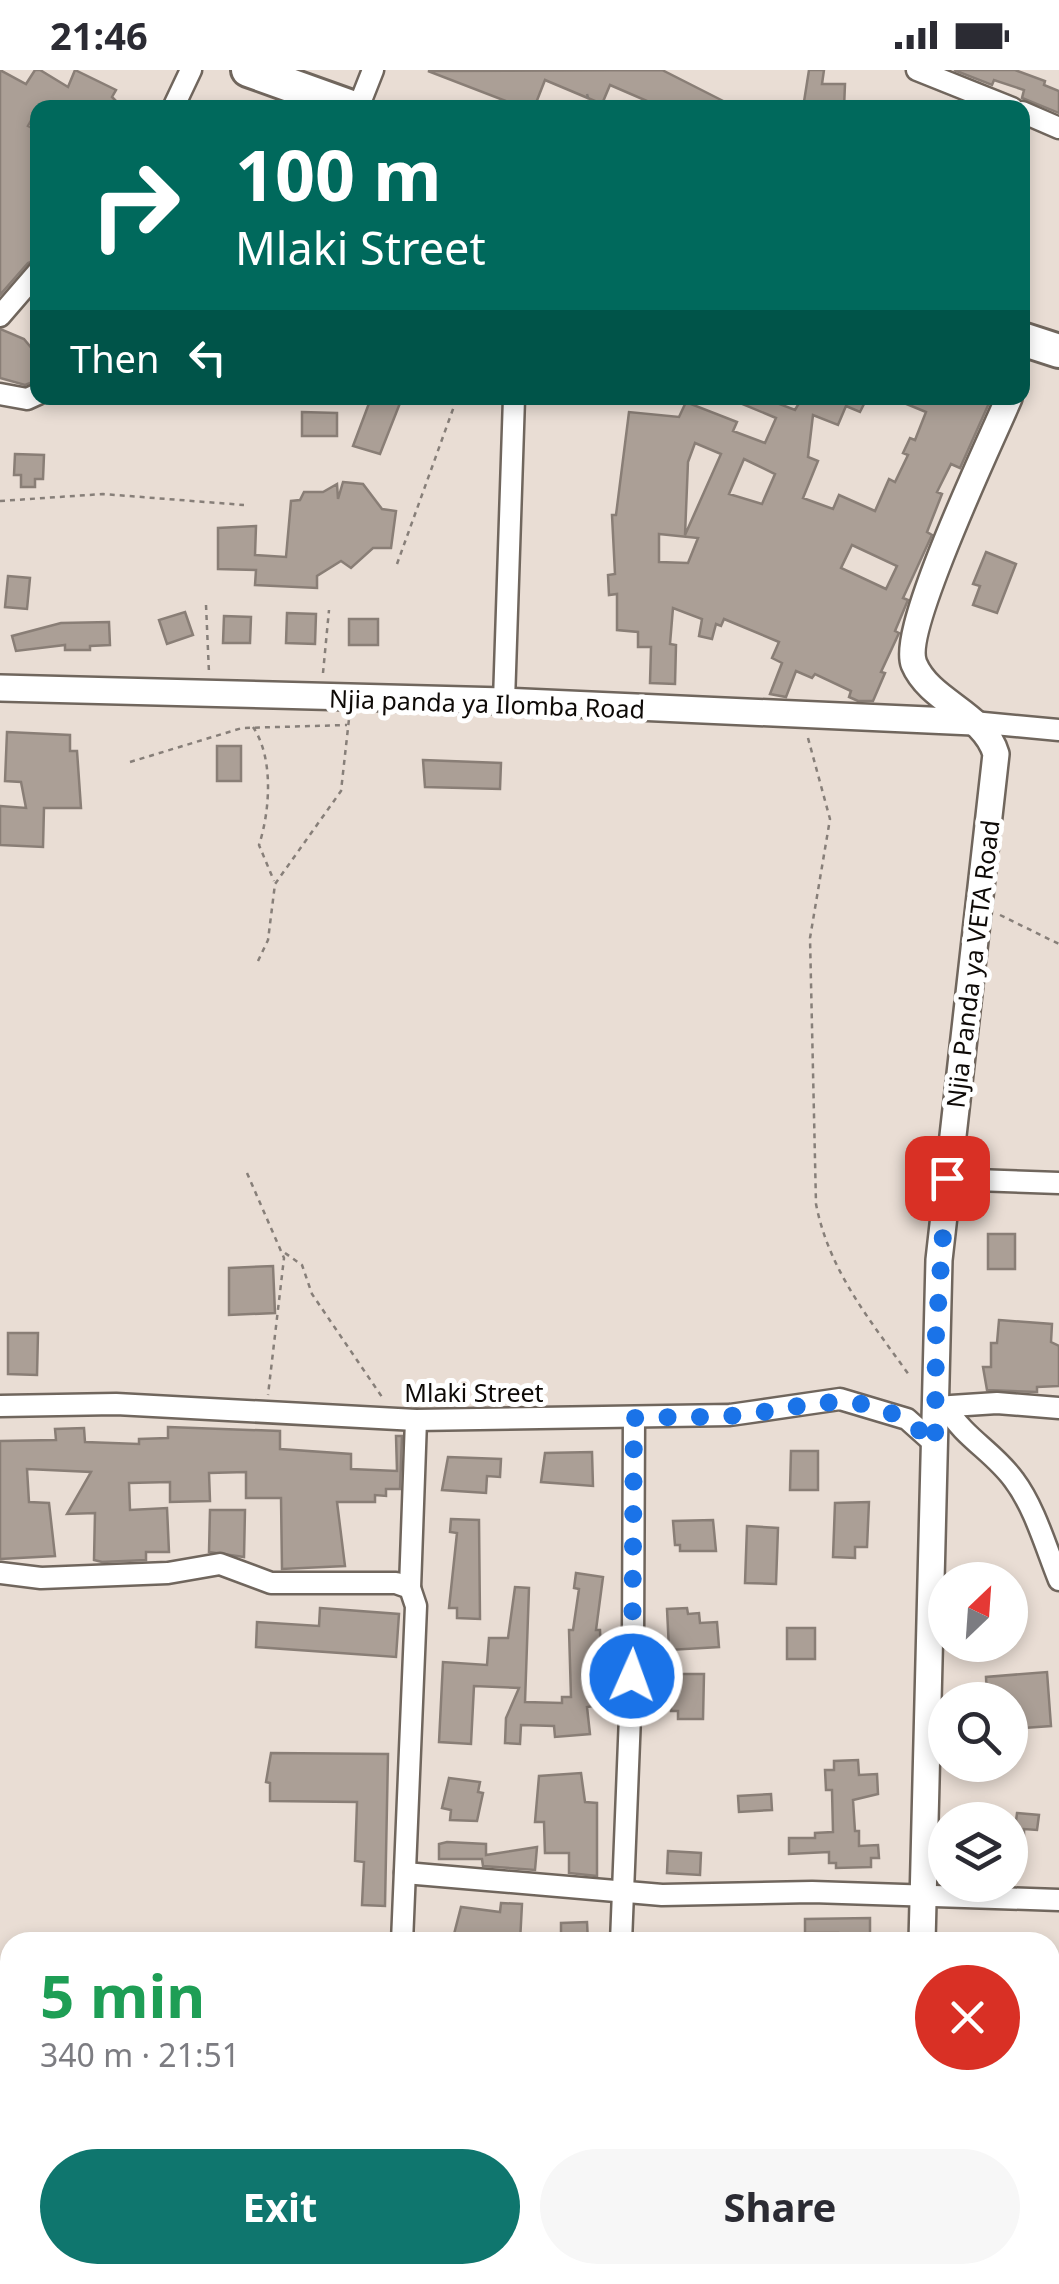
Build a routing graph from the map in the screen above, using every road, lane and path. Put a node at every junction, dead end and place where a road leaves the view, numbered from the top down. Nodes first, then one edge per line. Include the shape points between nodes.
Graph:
1 (192, 70) edge
2 (248, 70) edge
3 (373, 70) edge
4 (917, 70) edge
5 (587, 94) dead end
6 (286, 96) edge
7 (176, 100) edge
8 (360, 100) edge
9 (589, 100) edge
10 (992, 100) edge
11 (1030, 115) edge
12 (1059, 128) edge
13 (30, 281) edge
14 (0, 316) edge
15 (0, 394) edge
16 (30, 398) edge
17 (454, 405) edge
18 (514, 405) edge
19 (1006, 405) edge
20 (0, 501) edge
21 (244, 505) dead end
22 (397, 564) dead end
23 (206, 605) dead end
24 (329, 610) dead end
25 (0, 688) edge
26 (212, 694) junction
27 (348, 697) junction
28 (320, 699) junction
29 (504, 701) junction
30 (804, 718) junction
31 (973, 722) junction
32 (349, 725) junction
33 (252, 726) junction
34 (1059, 730) edge
35 (130, 762) dead end
36 (275, 884) junction
37 (981, 905) junction
38 (1059, 944) edge
39 (258, 960) dead end
40 (246, 1173) dead end
41 (947, 1178) junction
42 (1059, 1183) edge
43 (283, 1252) junction
44 (909, 1375) dead end
45 (0, 1406) edge
46 (940, 1407) junction
47 (1059, 1408) edge
48 (266, 1411) junction
49 (634, 1418) junction
50 (394, 1419) junction
51 (416, 1420) junction
52 (935, 1444) junction
53 (0, 1573) edge
54 (1059, 1580) edge
55 (410, 1588) junction
56 (404, 1873) junction
57 (623, 1890) junction
58 (923, 1898) junction
59 (1059, 1900) edge
60 (402, 1932) edge
61 (621, 1932) edge
62 (922, 1932) edge

1 - 7 street
2 - 6 highway
3 - 8 street
4 - 10 street
5 - 9 path
11 - 12 street
13 - 14 street
15 - 16 street
17 - 22 path
18 - 29 street
19 - 31 street, Njia Panda ya VETA Road via 919,612 911,651 929,686
20 - 21 path via 103,494
23 - 26 path
24 - 28 path
25 - 26 street, Njia panda ya Ilomba Road
26 - 28 street, Njia panda ya Ilomba Road
27 - 28 street, Njia panda ya Ilomba Road
27 - 29 street, Njia panda ya Ilomba Road
27 - 32 path
29 - 30 street, Njia panda ya Ilomba Road
30 - 31 street, Njia panda ya Ilomba Road
30 - 44 path via 830,819 810,938 816,1204 823,1239 846,1287
31 - 34 street
31 - 37 street, Njia Panda ya VETA Road via 996,754
32 - 33 path
32 - 36 path via 338,798
33 - 35 path
33 - 36 path via 266,751 268,820 260,848
36 - 39 path via 268,940
37 - 38 path
37 - 41 street, Njia Panda ya VETA Road
40 - 43 path
41 - 42 street
41 - 46 street, Njia Panda ya VETA Road
43 - 48 path
43 - 50 path via 302,1265 312,1294
45 - 48 street, Mlaki Street
46 - 47 street
46 - 52 street, Njia Panda ya VETA Road
46 - 54 street via 1018,1484
48 - 50 street, Mlaki Street
49 - 51 street, Mlaki Street
49 - 52 street, Mlaki Street via 850,1400 907,1419
49 - 57 street
50 - 51 street, Mlaki Street
51 - 55 street
52 - 58 street, Njia Panda ya VETA Road
53 - 55 street via 59,1578 220,1564 272,1583
55 - 56 street via 416,1606
56 - 57 street
56 - 60 street
57 - 58 street
57 - 61 street
58 - 59 street
58 - 62 street, Njia Panda ya VETA Road

